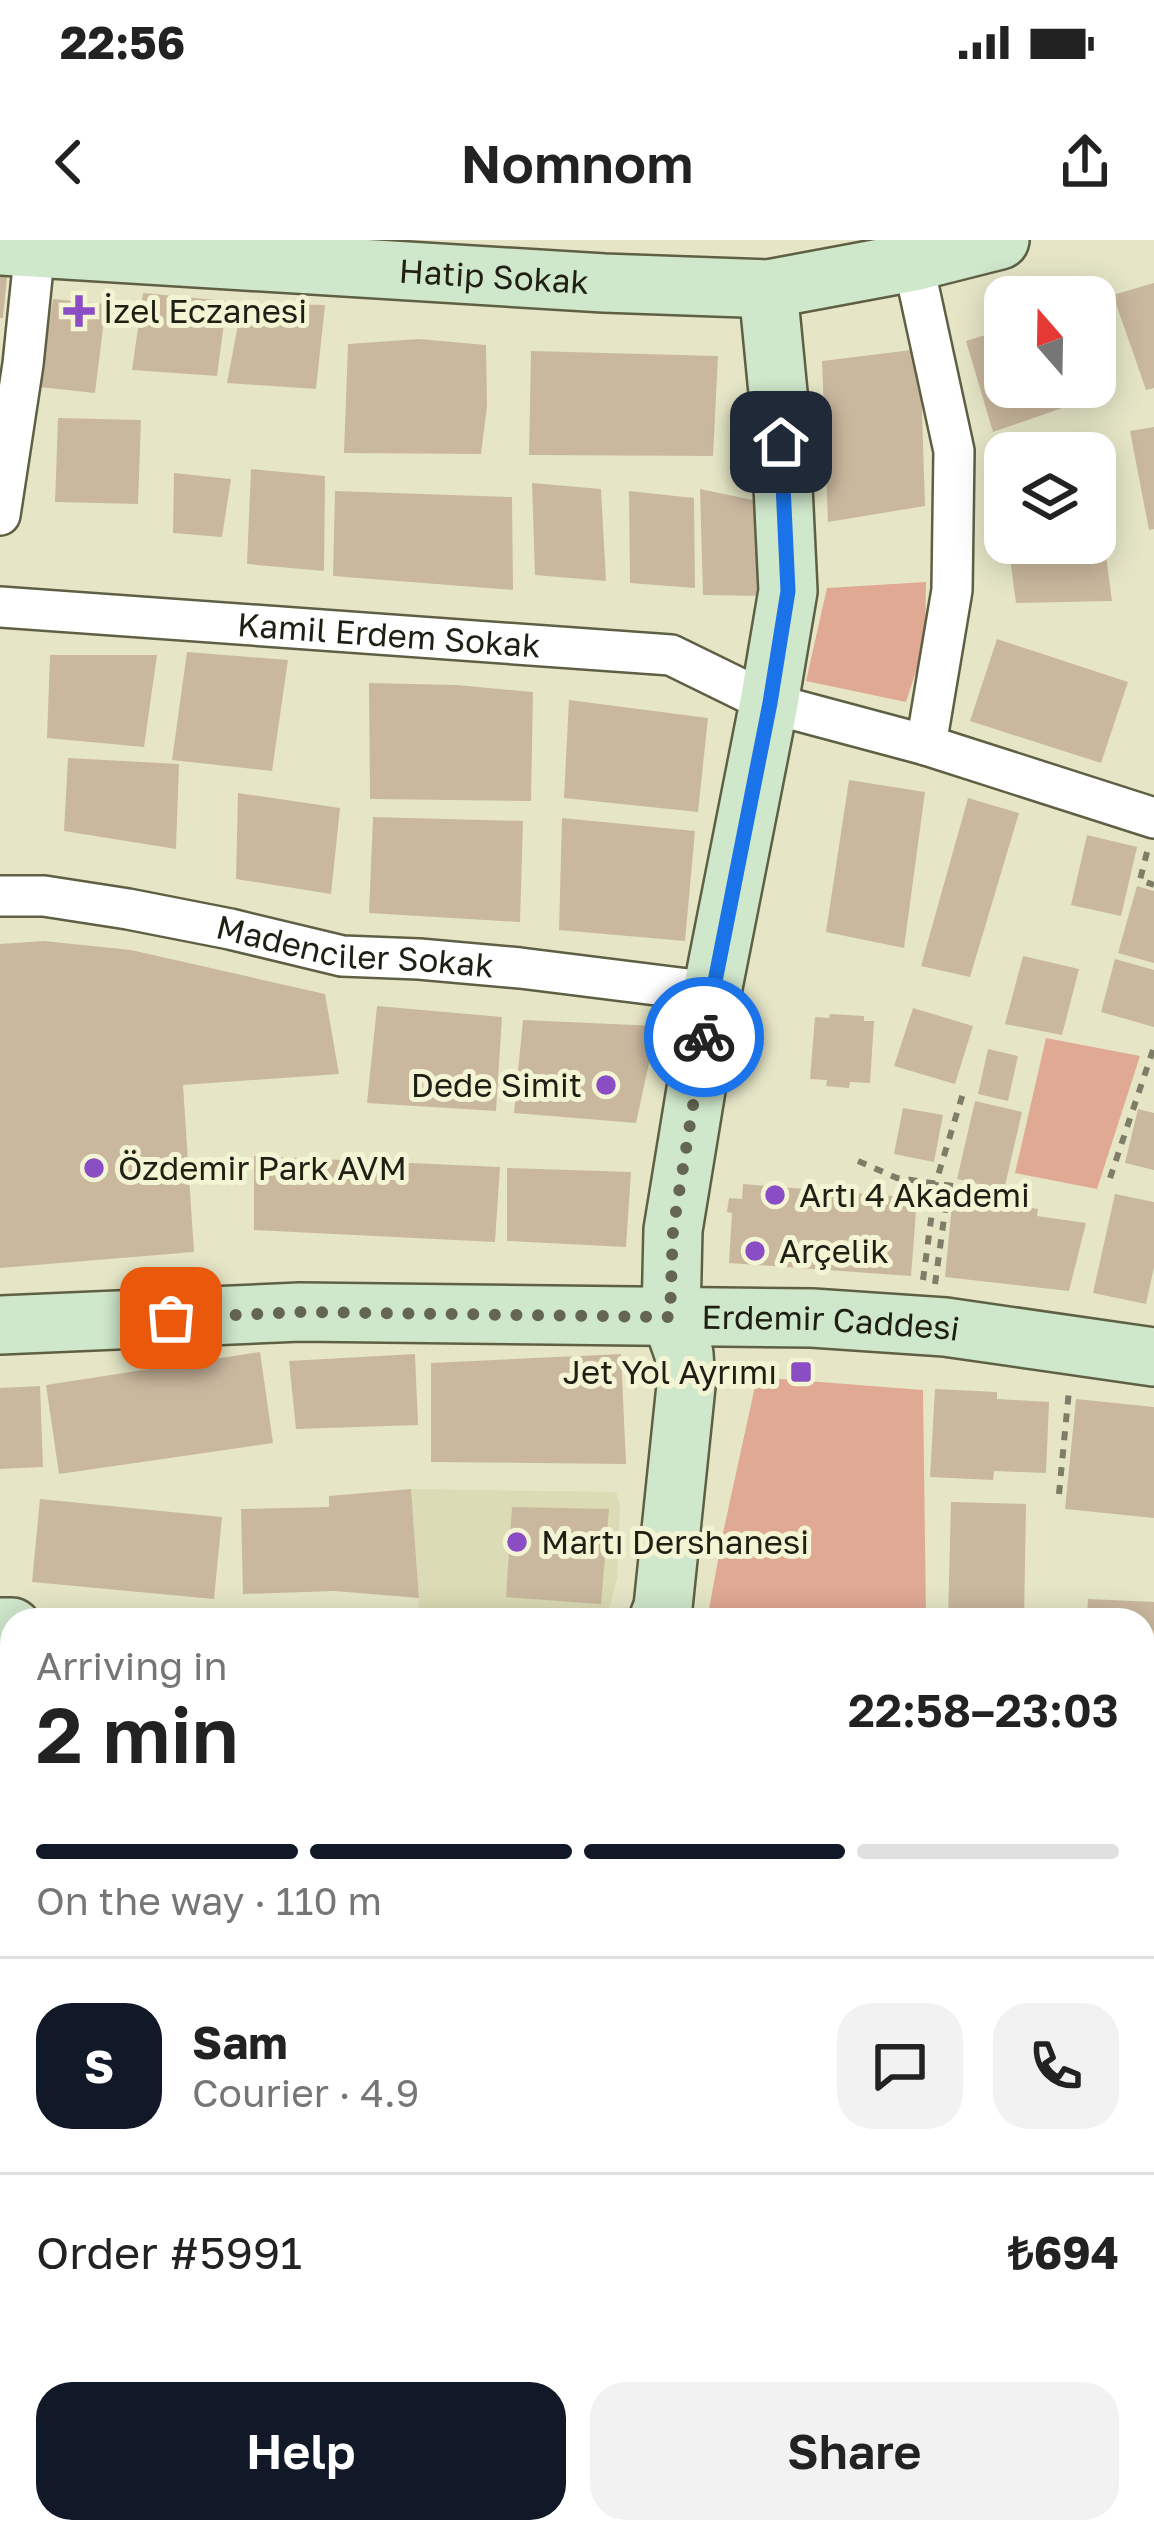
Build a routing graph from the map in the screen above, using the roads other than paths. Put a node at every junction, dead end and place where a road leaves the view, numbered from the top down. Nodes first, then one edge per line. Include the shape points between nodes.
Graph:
1 (1000, 240) edge
2 (18, 247) edge
3 (915, 251) edge
4 (768, 289) junction
5 (0, 514) edge
6 (0, 607) edge
7 (770, 703) junction
8 (926, 745) junction
9 (1151, 833) edge
10 (0, 896) edge
11 (712, 992) junction
12 (670, 1317) junction
13 (0, 1325) edge
14 (1154, 1358) edge
15 (663, 1608) edge

1 - 3 street, Hatip Sokak
2 - 4 street, Hatip Sokak
2 - 5 street via 23,364
3 - 4 street, Hatip Sokak
3 - 8 street via 954,451 952,590
4 - 7 street via 788,591
6 - 7 street, Kamil Erdem Sokak via 671,655
7 - 8 street, Kamil Erdem Sokak
7 - 11 street
8 - 9 street, Kamil Erdem Sokak
10 - 11 street, Madenciler Sokak via 128,909 342,956
11 - 12 street via 673,1230
12 - 13 street, Erdemir Caddesi via 300,1312
12 - 14 street, Erdemir Caddesi via 945,1328
12 - 15 street via 686,1386

